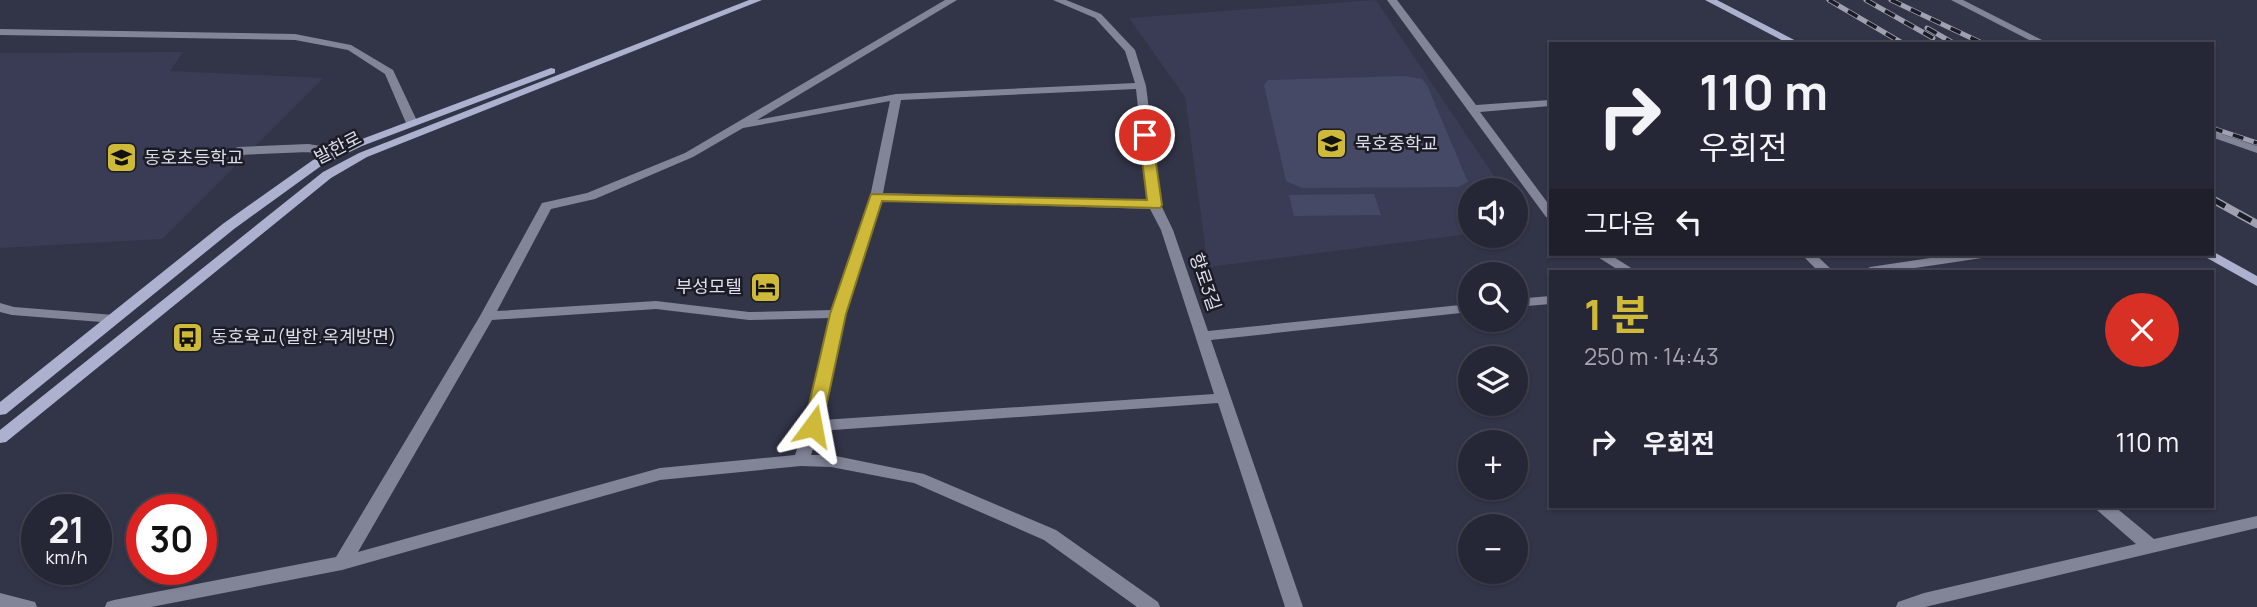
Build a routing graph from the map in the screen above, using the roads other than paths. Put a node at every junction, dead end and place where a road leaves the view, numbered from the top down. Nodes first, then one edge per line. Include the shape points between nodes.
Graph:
1 (734, 0) edge
2 (757, 0) edge
3 (952, 0) edge
4 (1058, 0) edge
5 (1392, 0) edge
6 (1710, 0) edge
7 (1956, 0) edge
8 (0, 32) edge
9 (1793, 42) edge
10 (2042, 42) edge
11 (1141, 86) junction
12 (896, 97) junction
13 (1549, 103) edge
14 (1473, 109) junction
15 (735, 127) junction
16 (414, 129) junction
17 (2214, 131) edge
18 (2257, 149) edge
19 (239, 150) dead end
20 (338, 153) junction
21 (876, 197) junction
22 (1155, 205) junction
23 (1549, 213) edge
24 (1603, 256) edge
25 (1810, 256) edge
26 (1969, 256) edge
27 (2211, 256) edge
28 (1627, 270) edge
29 (1825, 270) edge
30 (1877, 270) edge
31 (2257, 282) edge
32 (1549, 300) edge
33 (1528, 302) edge
34 (0, 307) edge
35 (1458, 309) edge
36 (838, 314) junction
37 (487, 316) junction
38 (114, 319) junction
39 (1203, 336) junction
40 (1224, 398) junction
41 (0, 410) edge
42 (813, 426) junction
43 (0, 438) edge
44 (801, 460) junction
45 (2105, 508) edge
46 (2257, 522) edge
47 (2149, 545) junction
48 (342, 563) junction
49 (0, 600) edge
50 (28, 607) edge
51 (114, 607) edge
52 (1152, 607) edge
53 (1294, 607) edge
54 (1905, 607) edge

1 - 16 street, 발한로
2 - 16 street, 발한로
3 - 15 street
4 - 11 street, 향로3길 via 1098,16 1130,50
5 - 14 street
6 - 9 street
7 - 10 street
8 - 16 street via 295,37 351,48 389,72
11 - 12 street
11 - 22 street, 향로3길
12 - 15 street
12 - 21 street
13 - 14 street
14 - 23 street
15 - 37 street via 689,155 591,196 546,206
16 - 20 street, 발한로
16 - 43 street, 발한로 via 311,185
17 - 18 street
19 - 20 lane via 307,148
20 - 38 street, 발한로 via 273,192
21 - 22 street
21 - 36 street
22 - 39 street, 향로3길
24 - 28 street
25 - 29 street
26 - 30 street
27 - 31 street
32 - 33 street
34 - 38 street
35 - 39 street
36 - 37 street via 749,316 656,305
36 - 42 street
37 - 48 street
38 - 41 street, 발한로
39 - 40 street, 향로3길
40 - 42 street
40 - 53 street, 향로3길
42 - 44 street
44 - 48 street via 660,474
44 - 52 street via 831,461 918,478 1050,536
45 - 47 street
46 - 47 street
47 - 54 street
48 - 51 street
49 - 50 street

